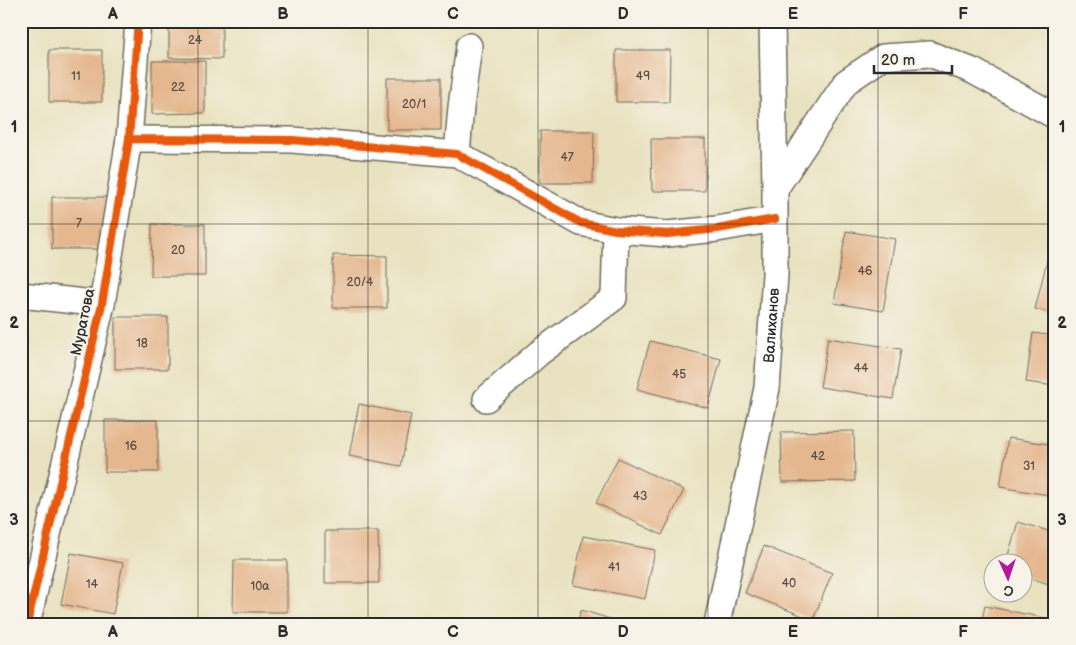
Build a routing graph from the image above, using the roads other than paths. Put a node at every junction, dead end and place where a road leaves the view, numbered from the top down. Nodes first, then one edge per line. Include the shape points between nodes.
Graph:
1 (138, 21) edge
2 (772, 21) edge
3 (470, 46) dead end
4 (1055, 116) edge
5 (129, 139) junction
6 (457, 154) junction
7 (775, 189) junction
8 (775, 219) junction
9 (616, 230) junction
10 (21, 295) edge
11 (102, 304) junction
12 (486, 399) dead end
13 (27, 624) edge
14 (717, 624) edge

1 - 5 street, Муратова
2 - 7 street, Валиханов
3 - 6 street
4 - 7 street via 973,72 930,54 883,57 846,82
5 - 6 street via 292,140
5 - 11 street, Муратова
6 - 9 street via 581,223
7 - 8 street, Валиханов
8 - 9 street via 667,234
8 - 14 street, Валиханов via 775,275 767,388
9 - 12 street via 614,298 538,354
10 - 11 street
11 - 13 street, Муратова

